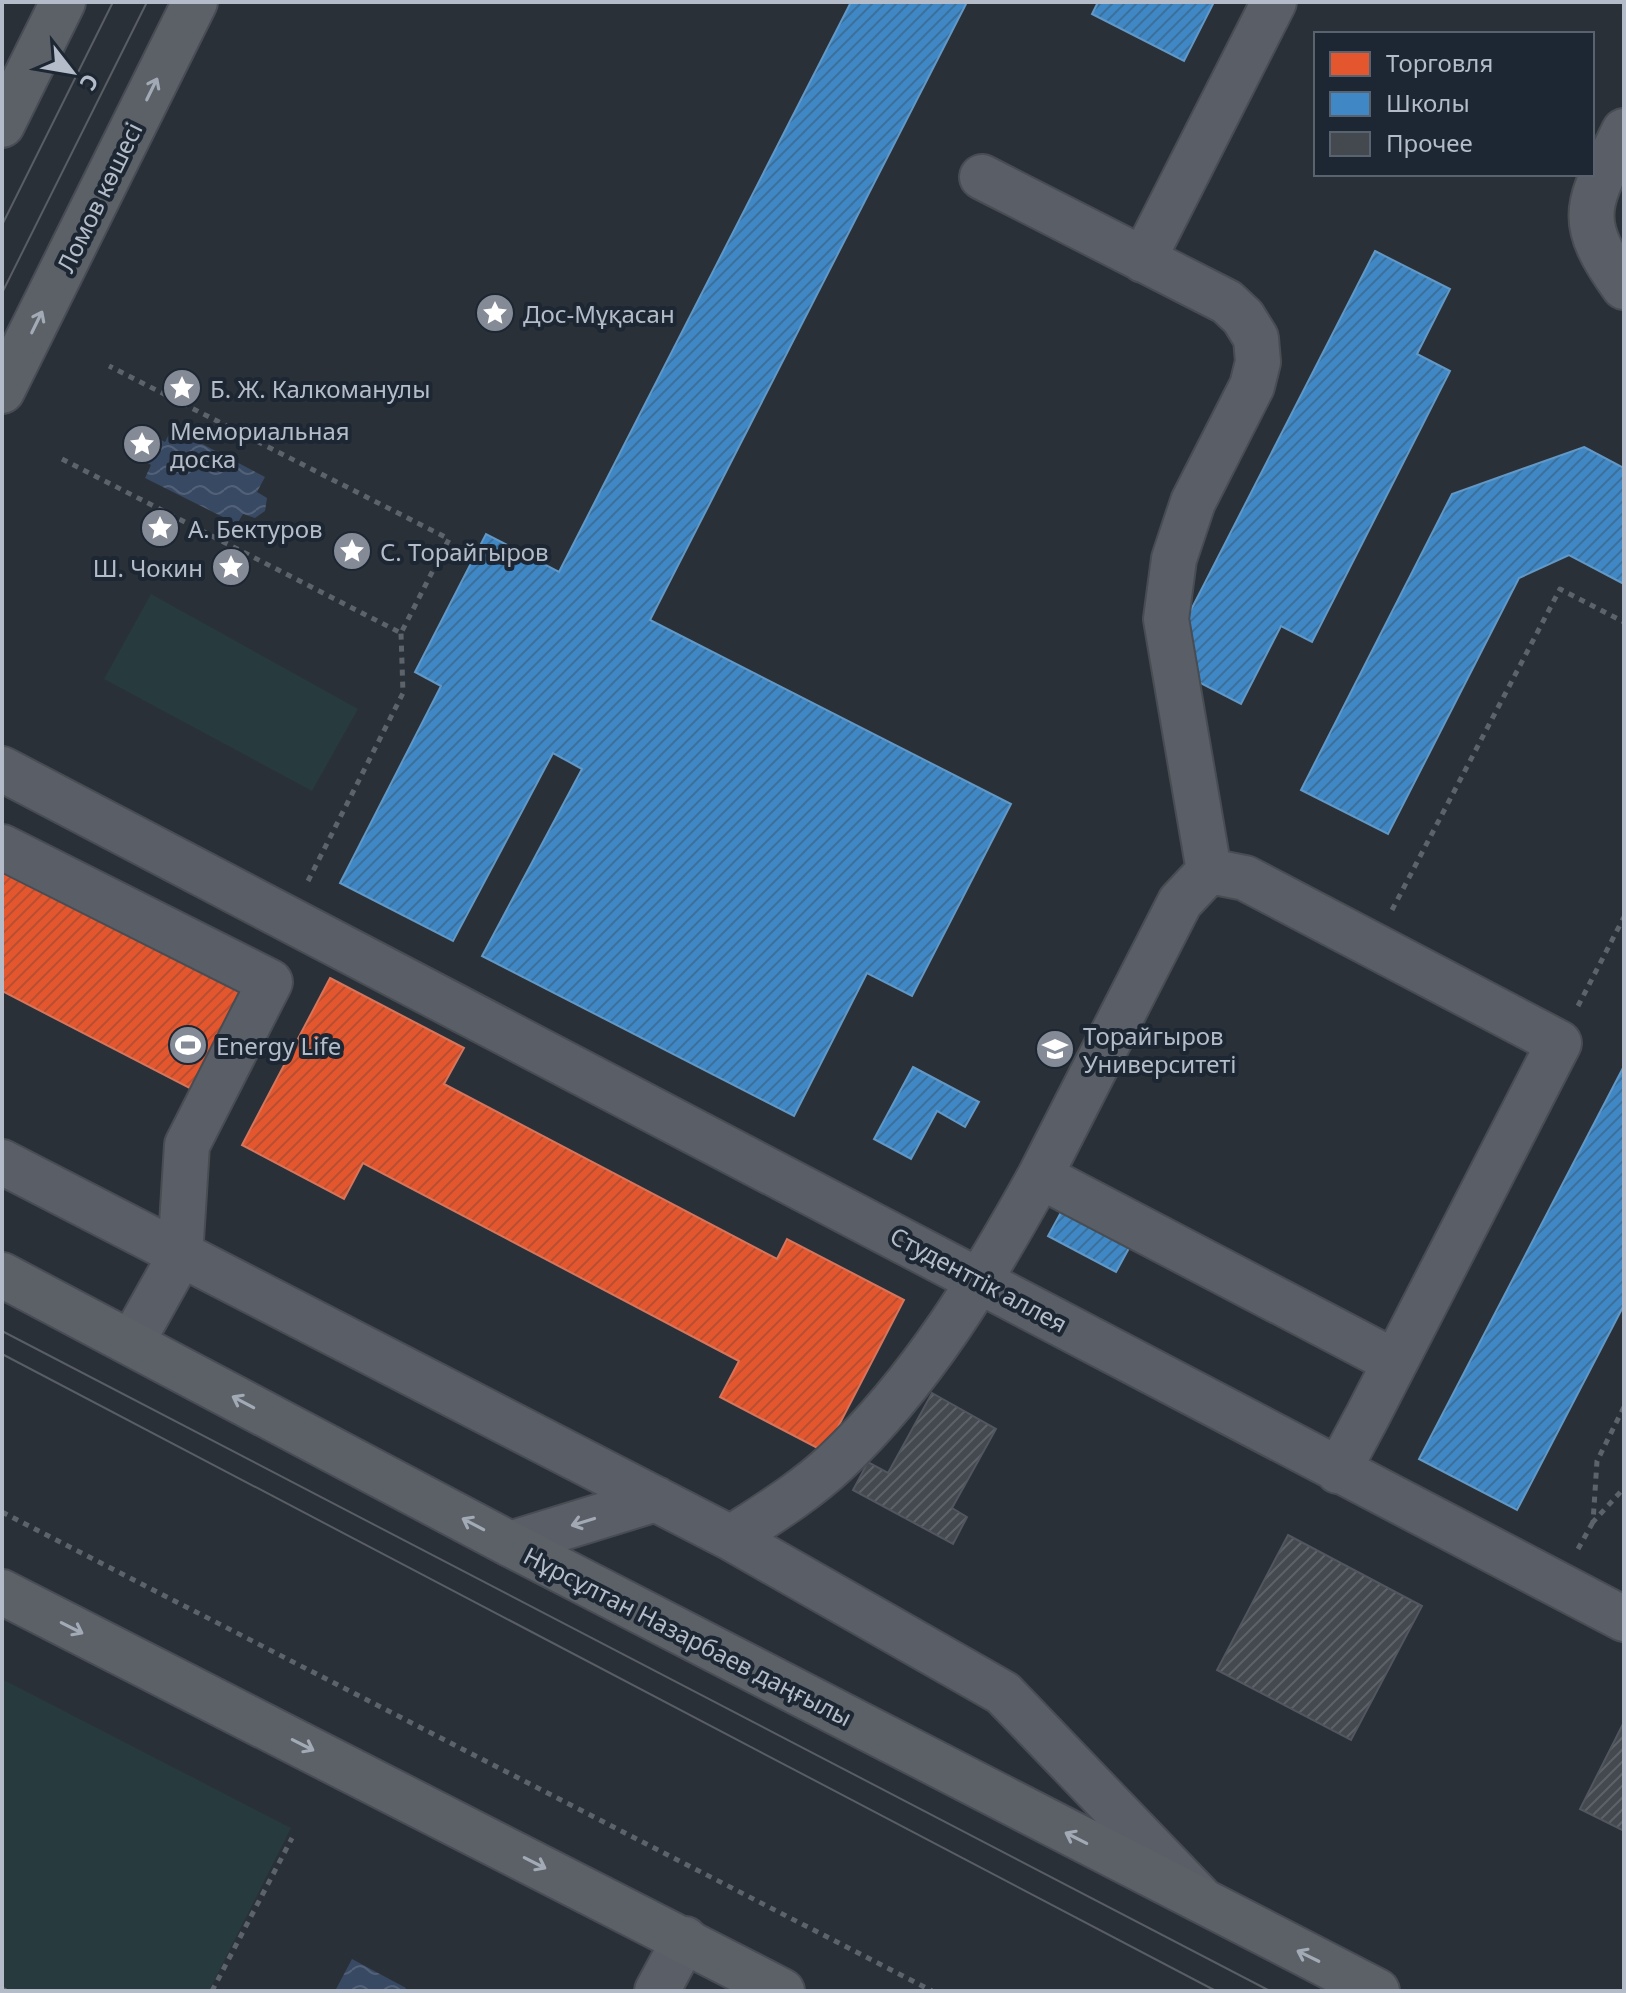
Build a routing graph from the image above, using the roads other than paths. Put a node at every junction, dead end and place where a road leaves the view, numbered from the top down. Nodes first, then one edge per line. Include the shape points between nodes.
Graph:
1 (63, 2) edge
2 (195, 2) edge
3 (1274, 2) edge
4 (2, 125) edge
5 (1624, 131) edge
6 (982, 177) dead end
7 (1143, 260) junction
8 (1624, 287) edge
9 (2, 391) edge
10 (2, 769) edge
11 (2, 847) edge
12 (1209, 871) junction
13 (2, 1162) edge
14 (1040, 1176) junction
15 (180, 1256) junction
16 (2, 1275) edge
17 (982, 1281) junction
18 (132, 1342) junction
19 (1395, 1362) junction
20 (1338, 1471) junction
21 (656, 1499) junction
22 (731, 1538) junction
23 (510, 1544) junction
24 (2, 1592) edge
25 (1624, 1619) edge
26 (1209, 1907) junction
27 (685, 1939) junction
28 (657, 1991) edge
29 (782, 1991) edge
30 (1377, 1991) edge

1 - 4 main road
9 -> 2 main road, Ломов көшесі
3 - 7 lane
5 - 8 lane via 1590,200 1591,232
6 - 7 lane
7 - 12 lane via 1227,302 1256,338 1252,386 1193,502 1174,559 1166,619
10 - 17 lane, Студенттік аллея
11 - 15 lane via 270,982 187,1145
12 - 14 lane via 1180,902
12 - 19 lane via 1245,878 1559,1043
13 - 15 lane
14 - 17 lane
14 - 19 lane
15 - 18 lane
15 - 21 lane
16 - 18 main road, Нұрсұлтан Назарбаев даңғылы
17 - 20 lane, Студенттік аллея
17 - 22 lane via 900,1391 835,1463
23 -> 18 main road, Нұрсұлтан Назарбаев даңғылы
19 - 20 lane
20 - 25 lane, Студенттік аллея
21 - 22 lane
21 -> 23 lane
22 - 26 lane via 1003,1693
26 -> 23 main road, Нұрсұлтан Назарбаев даңғылы
24 -> 27 main road
30 -> 26 main road, Нұрсұлтан Назарбаев даңғылы
27 - 28 lane
27 - 29 main road

